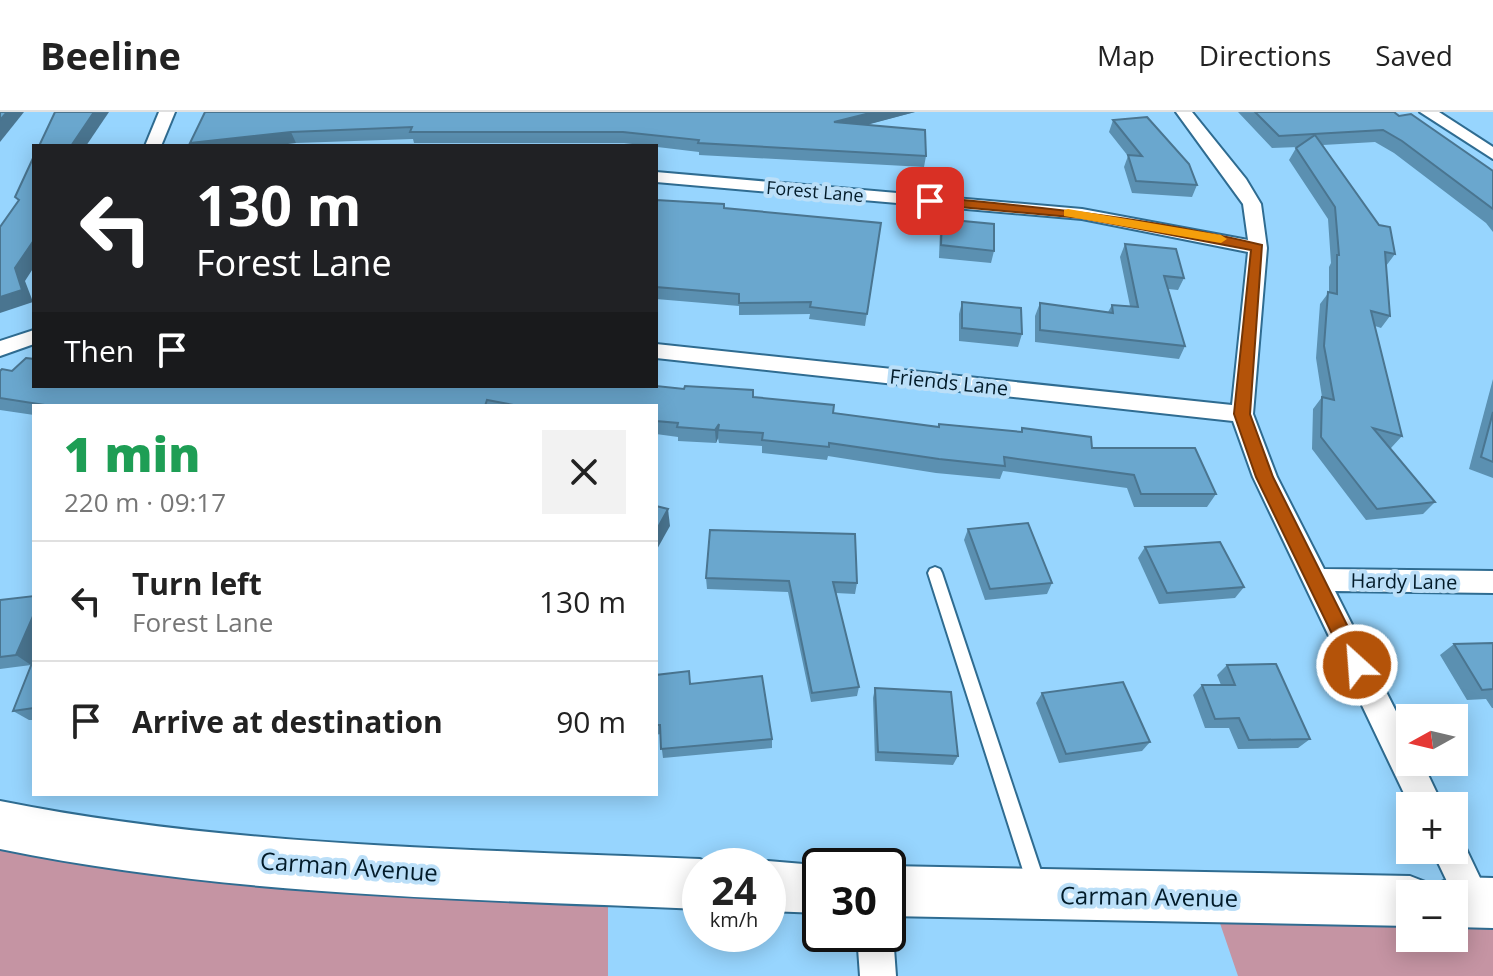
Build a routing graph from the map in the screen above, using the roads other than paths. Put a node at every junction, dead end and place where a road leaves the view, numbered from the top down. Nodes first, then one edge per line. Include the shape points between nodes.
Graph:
1 (167, 112) edge
2 (1184, 112) edge
3 (1428, 112) edge
4 (154, 144) edge
5 (1493, 154) edge
6 (658, 177) edge
7 (1258, 248) junction
8 (32, 338) edge
9 (0, 349) edge
10 (658, 351) edge
11 (1242, 414) junction
12 (935, 573) dead end
13 (1315, 580) junction
14 (1493, 582) edge
15 (1420, 792) edge
16 (6, 835) edge
17 (1456, 864) edge
18 (682, 883) edge
19 (906, 891) edge
20 (1040, 894) junction
21 (1396, 901) edge
22 (1474, 903) edge
23 (876, 952) edge
24 (878, 976) edge

1 - 4 street
2 - 7 street via 1252,204
3 - 5 street
6 - 7 street, Forest Lane via 1082,214
7 - 11 street
8 - 9 street
10 - 11 street, Friends Lane
11 - 13 street via 1265,477
12 - 20 lane
13 - 14 street, Hardy Lane
13 - 15 street
16 - 18 main road, Carman Avenue via 274,861
17 - 22 street
19 - 20 main road, Carman Avenue
20 - 21 main road, Carman Avenue
23 - 24 street

